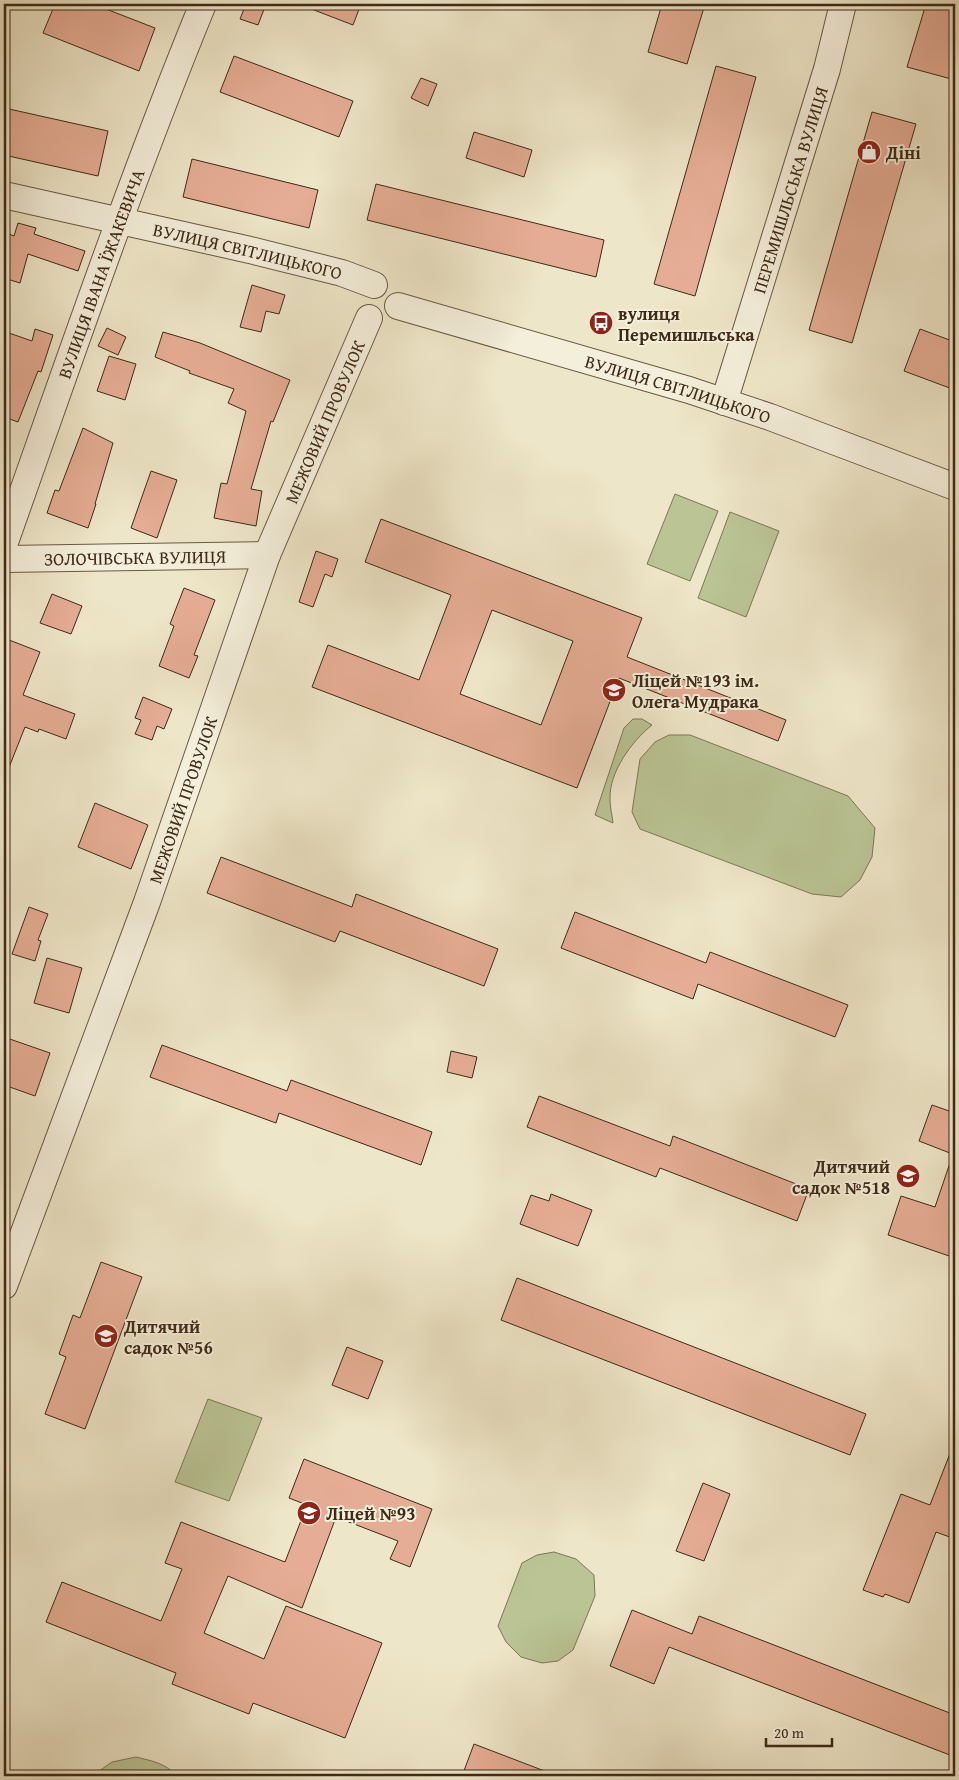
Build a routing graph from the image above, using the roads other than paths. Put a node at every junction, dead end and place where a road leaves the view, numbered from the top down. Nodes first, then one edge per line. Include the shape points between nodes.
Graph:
1 (203, 4) edge
2 (843, 4) edge
3 (4, 195) edge
4 (118, 221) junction
5 (374, 285) junction
6 (398, 306) junction
7 (369, 318) junction
8 (724, 402) junction
9 (955, 486) edge
10 (4, 546) edge
11 (267, 555) junction
12 (4, 559) edge
13 (4, 1286) edge

1 - 4 street, ВУЛИЦЯ ІВАНА ЇЖАКЕВИЧА
2 - 8 street, ПЕРЕМИШЛЬСЬКА ВУЛИЦЯ
3 - 4 street, ВУЛИЦЯ СВІТЛИЦЬКОГО
4 - 5 street, ВУЛИЦЯ СВІТЛИЦЬКОГО via 250,250 342,273
4 - 10 street, ВУЛИЦЯ ІВАНА ЇЖАКЕВИЧА
5 - 6 street via 391,289 396,294
5 - 7 street via 368,287 361,297 361,309
6 - 7 street via 386,320
6 - 8 street, ВУЛИЦЯ СВІТЛИЦЬКОГО
7 - 11 street, МЕЖОВИЙ ПРОВУЛОК
8 - 9 street, ВУЛИЦЯ СВІТЛИЦЬКОГО
11 - 12 street, ЗОЛОЧІВСЬКА ВУЛИЦЯ
11 - 13 street, МЕЖОВИЙ ПРОВУЛОК via 147,902

